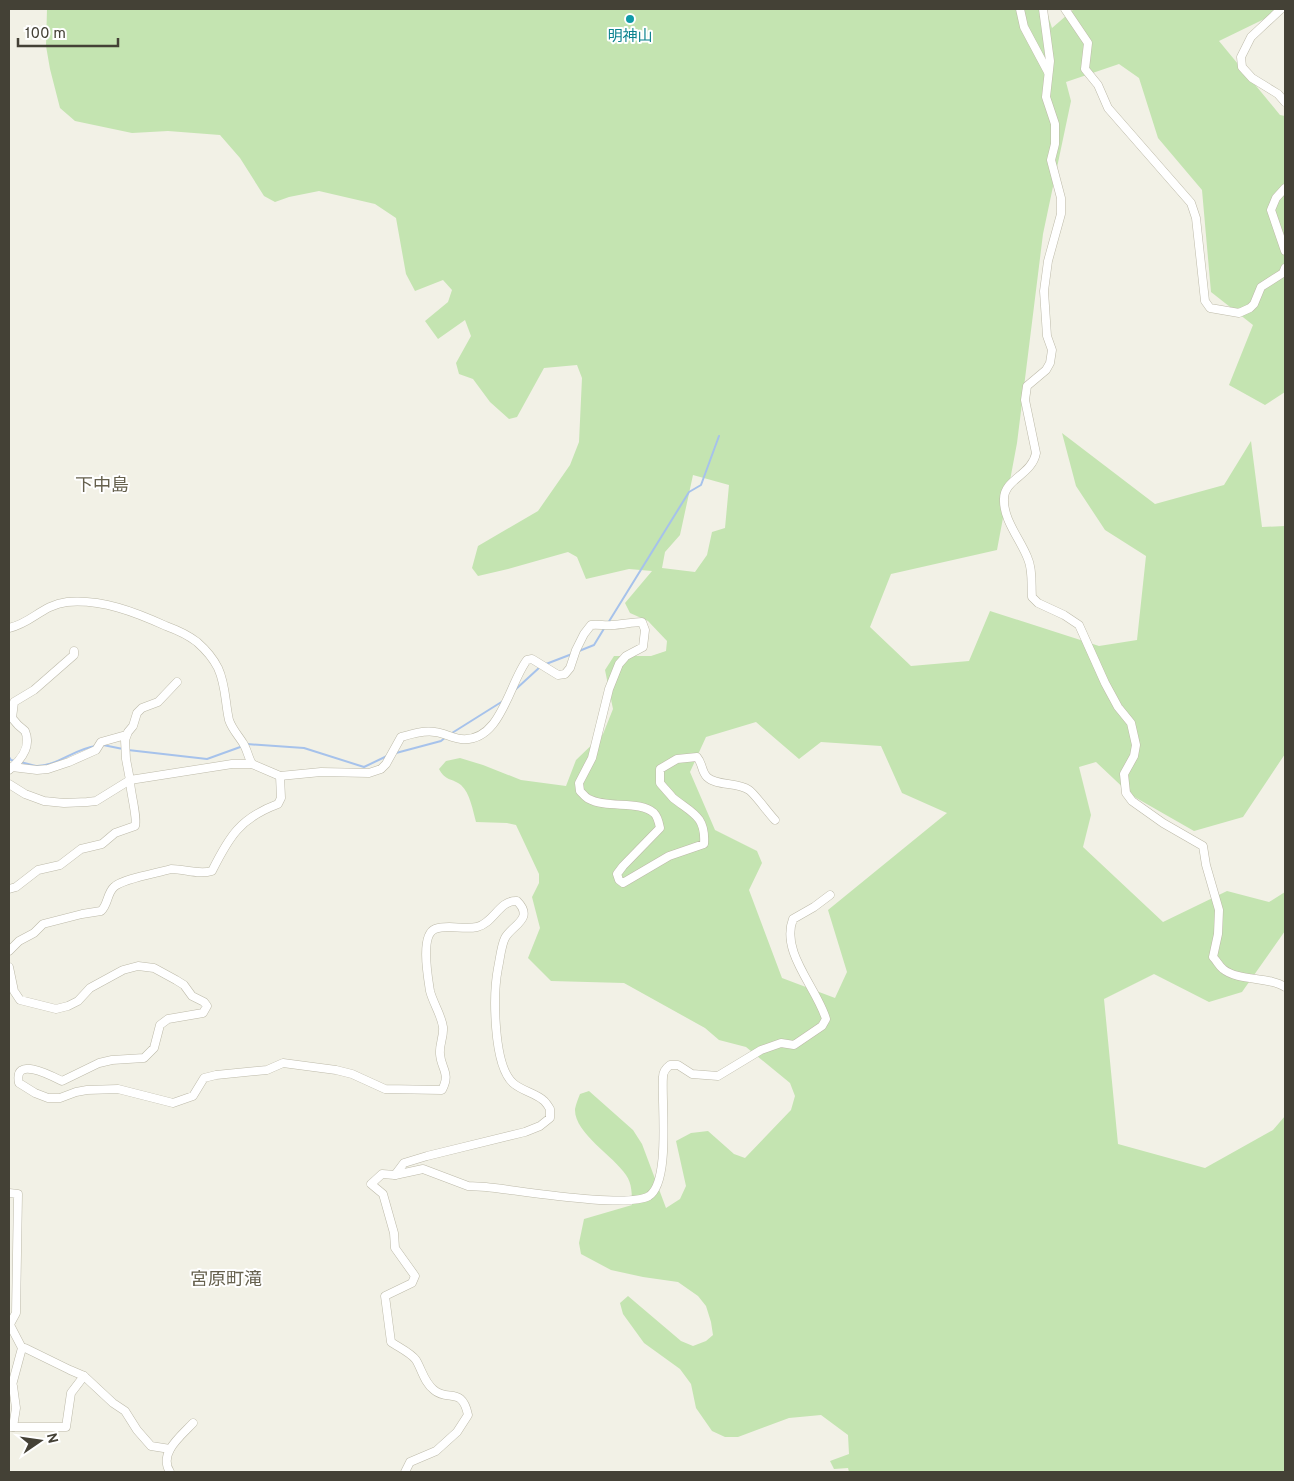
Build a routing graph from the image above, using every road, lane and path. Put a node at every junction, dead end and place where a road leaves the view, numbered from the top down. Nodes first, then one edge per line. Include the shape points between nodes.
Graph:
1 (1020, 9) edge
2 (1043, 9) edge
3 (1065, 9) edge
4 (1281, 9) edge
5 (1048, 72) junction
6 (1285, 102) edge
7 (1285, 188) edge
8 (1285, 252) edge
9 (1285, 268) edge
10 (9, 628) edge
11 (74, 651) dead end
12 (177, 682) dead end
13 (126, 735) junction
14 (252, 764) junction
15 (11, 769) edge
16 (280, 776) junction
17 (130, 780) junction
18 (9, 784) edge
19 (775, 820) dead end
20 (9, 889) edge
21 (830, 895) dead end
22 (9, 952) edge
23 (9, 967) edge
24 (1285, 987) edge
25 (395, 1175) junction
26 (9, 1193) edge
27 (9, 1324) edge
28 (22, 1348) junction
29 (84, 1376) junction
30 (10, 1384) edge
31 (193, 1422) dead end
32 (11, 1427) edge
33 (170, 1448) junction
34 (170, 1472) edge
35 (405, 1472) edge

1 - 5 street via 1024,27
2 - 5 street via 1050,61
3 - 9 street via 1088,43 1085,69 1098,84 1108,108 1191,202 1196,218 1205,301 1210,308 1239,313 1250,308 1261,287 1283,273
4 - 6 street via 1252,37 1240,57 1242,67 1252,78
5 - 24 street via 1046,97 1055,124 1051,160 1061,198 1061,214 1048,261 1044,291 1052,350 1046,370 1027,386 1025,400 1036,453 1027,471 1007,489 1004,498 1007,516 1029,561 1032,597 1079,625 1105,683 1131,723 1136,745 1124,774 1126,794 1162,823 1203,846 1219,910 1214,957 1229,973
7 - 8 street via 1270,210
10 - 14 street via 52,606 74,602 139,614 190,638 206,650 218,670 224,684 230,721
11 - 15 street via 68,662 14,702 12,718 28,738 24,754
12 - 13 street via 158,702 138,711
13 - 15 street via 102,742 96,750 48,769
13 - 17 street via 125,756
14 - 16 street
14 - 17 street via 232,764
16 - 19 street via 321,772 369,773 386,764 401,737 434,731 462,739 479,735 499,716 527,660 532,659 558,675 565,674 591,625 642,622 644,647 626,656 619,664 609,689 592,758 579,783 580,792 588,799 642,807 658,819 660,828 622,866 617,874 619,880 624,882 668,856 704,844 703,825 698,817 660,783 660,769 677,759 697,757 708,778 750,790
16 - 22 street via 281,798 278,804 263,809 233,832 212,871 205,874 171,869 119,884 111,890 101,911 43,924
17 - 18 street via 96,801 79,802 39,799
17 - 20 street via 135,826 115,833 102,844 81,849 62,864 38,870
21 - 25 street via 793,919 790,935 795,957 822,1006 826,1019 822,1026 794,1045 781,1043 761,1050 718,1076 692,1074 678,1065 666,1068 663,1075 662,1163 650,1195 635,1200 584,1198 468,1186 424,1169
23 - 25 street via 14,991 20,1000 52,1009 72,1005 90,988 123,970 138,966 154,968 176,980 207,1006 203,1013 168,1019 160,1025 154,1048 144,1058 99,1063 62,1081 39,1070 21,1071 19,1082 48,1098 87,1090 118,1089 173,1103 193,1096 204,1078 267,1070 283,1063 352,1074 385,1089 442,1090 446,1082 440,1054 443,1028 430,991 426,946 430,934 434,930 454,926 477,927 505,903 517,901 524,915 505,938 496,980 496,1032 508,1077 520,1088 543,1100 550,1109 550,1118 525,1132 404,1163
25 - 35 street via 382,1174 370,1184 383,1194 395,1248 415,1276 412,1284 385,1296 391,1342 415,1358 424,1378 435,1391 460,1398 468,1415 457,1432 436,1451 410,1462
26 - 27 street via 18,1194 16,1313
27 - 28 street
28 - 29 street
28 - 30 street
29 - 32 street via 71,1393 66,1427
29 - 33 street via 125,1411 151,1446
30 - 32 street via 16,1408
31 - 33 street
33 - 34 street via 166,1458

